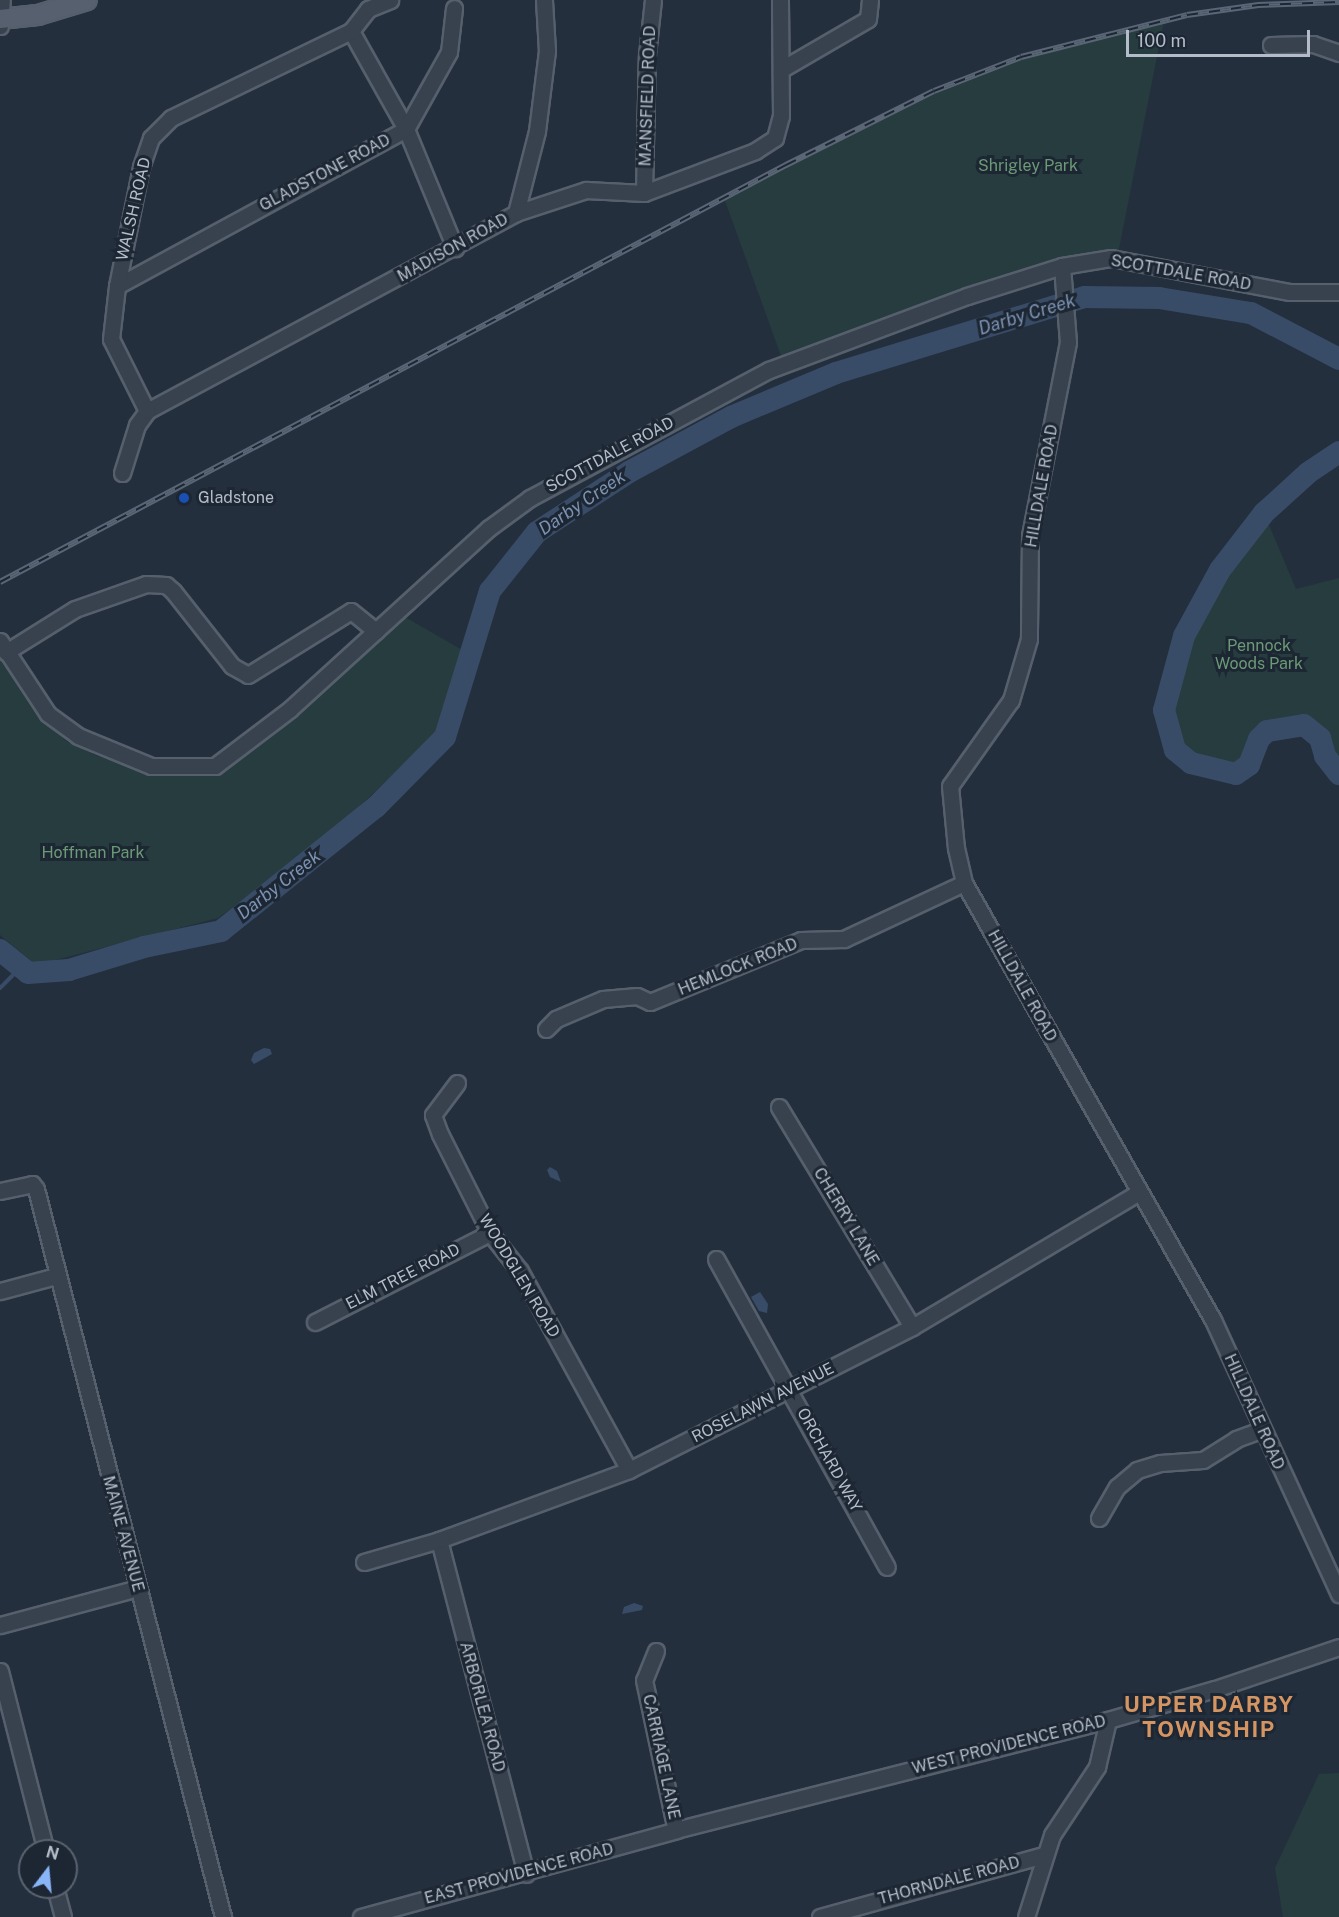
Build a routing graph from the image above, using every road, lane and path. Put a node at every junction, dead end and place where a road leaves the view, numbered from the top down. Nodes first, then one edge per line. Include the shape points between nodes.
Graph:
1 (2, 0) edge
2 (87, 0) edge
3 (390, 0) edge
4 (543, 0) edge
5 (653, 0) edge
6 (780, 0) edge
7 (870, 0) edge
8 (456, 2) edge
9 (367, 4) edge
10 (1, 22) edge
11 (351, 31) junction
12 (1271, 45) dead end
13 (1339, 53) edge
14 (782, 69) junction
15 (406, 129) junction
16 (644, 193) junction
17 (516, 213) junction
18 (455, 248) junction
19 (1062, 271) junction
20 (117, 286) junction
21 (1339, 292) edge
22 (147, 411) junction
23 (122, 473) dead end
24 (376, 631) junction
25 (3, 646) edge
26 (964, 883) junction
27 (546, 1029) dead end
28 (457, 1083) dead end
29 (779, 1107) dead end
30 (0, 1191) edge
31 (1138, 1193) junction
32 (490, 1233) junction
33 (716, 1259) dead end
34 (56, 1276) junction
35 (0, 1291) edge
36 (315, 1322) dead end
37 (912, 1327) junction
38 (789, 1389) junction
39 (1262, 1430) junction
40 (629, 1470) junction
41 (1099, 1518) dead end
42 (438, 1540) junction
43 (364, 1562) dead end
44 (887, 1567) dead end
45 (138, 1588) junction
46 (1339, 1594) edge
47 (0, 1626) edge
48 (1339, 1647) edge
49 (657, 1651) dead end
50 (0, 1671) edge
51 (1108, 1720) junction
52 (676, 1830) junction
53 (43, 1839) edge
54 (1043, 1855) junction
55 (526, 1874) junction
56 (58, 1899) edge
57 (63, 1917) edge
58 (223, 1917) edge
59 (361, 1917) edge
60 (820, 1917) edge
61 (1026, 1917) edge

1 - 10 street
2 - 10 main road
3 - 9 street, WALSH ROAD
4 - 17 street via 547,51 537,131
5 - 16 street, MANSFIELD ROAD via 647,55
6 - 14 street
7 - 14 street via 868,19
8 - 15 street, GLADSTONE ROAD via 449,52
9 - 11 street, WALSH ROAD
11 - 15 street
11 - 20 street, WALSH ROAD via 171,118 151,138 141,167
12 - 13 street via 1313,44
14 - 16 street, MADISON ROAD via 781,116 775,138 755,151
15 - 18 street
15 - 20 street, GLADSTONE ROAD
16 - 17 street, MADISON ROAD via 586,190
17 - 18 street, MADISON ROAD
18 - 22 street, MADISON ROAD
19 - 21 street, SCOTTDALE ROAD via 1111,258 1290,292
19 - 24 street, SCOTTDALE ROAD via 876,328 769,370 530,498 489,528
19 - 26 street, HILLDALE ROAD via 1068,342 1030,536 1029,639 1011,700 950,786
20 - 22 street, WALSH ROAD via 111,339
22 - 23 street via 137,425
24 - 25 street via 351,610 248,675 232,666 166,585 146,584 75,609
24 - 25 street, SCOTTDALE ROAD via 250,743 215,766 152,766 78,736 48,714
26 - 27 street, HEMLOCK ROAD via 844,939 801,940 650,1002 637,996 603,999 556,1019
26 - 31 street, HILLDALE ROAD
28 - 32 street, WOODGLEN ROAD via 433,1115
29 - 37 street, CHERRY LANE
30 - 34 street, MAINE AVENUE via 32,1184 36,1190
31 - 37 street, ROSELAWN AVENUE
31 - 39 street, HILLDALE ROAD via 1213,1320
32 - 36 street, ELM TREE ROAD
32 - 40 street, WOODGLEN ROAD via 520,1271
33 - 38 street, ORCHARD WAY
34 - 35 street
34 - 45 street, MAINE AVENUE
37 - 38 street, ROSELAWN AVENUE
38 - 40 street, ROSELAWN AVENUE
38 - 44 street, ORCHARD WAY
39 - 41 street via 1203,1460 1167,1462 1137,1470 1117,1487
39 - 46 street, HILLDALE ROAD
40 - 42 street, ROSELAWN AVENUE
42 - 43 street, ROSELAWN AVENUE
42 - 55 street, ARBORLEA ROAD
45 - 47 street
45 - 58 street, MAINE AVENUE
48 - 51 street, WEST PROVIDENCE ROAD
49 - 52 street, CARRIAGE LANE via 644,1680
50 - 53 street
51 - 52 street, WEST PROVIDENCE ROAD
51 - 54 street via 1097,1767 1064,1814
52 - 55 street, EAST PROVIDENCE ROAD
54 - 60 street, THORNDALE ROAD
54 - 61 street
55 - 59 street, EAST PROVIDENCE ROAD
56 - 57 street

